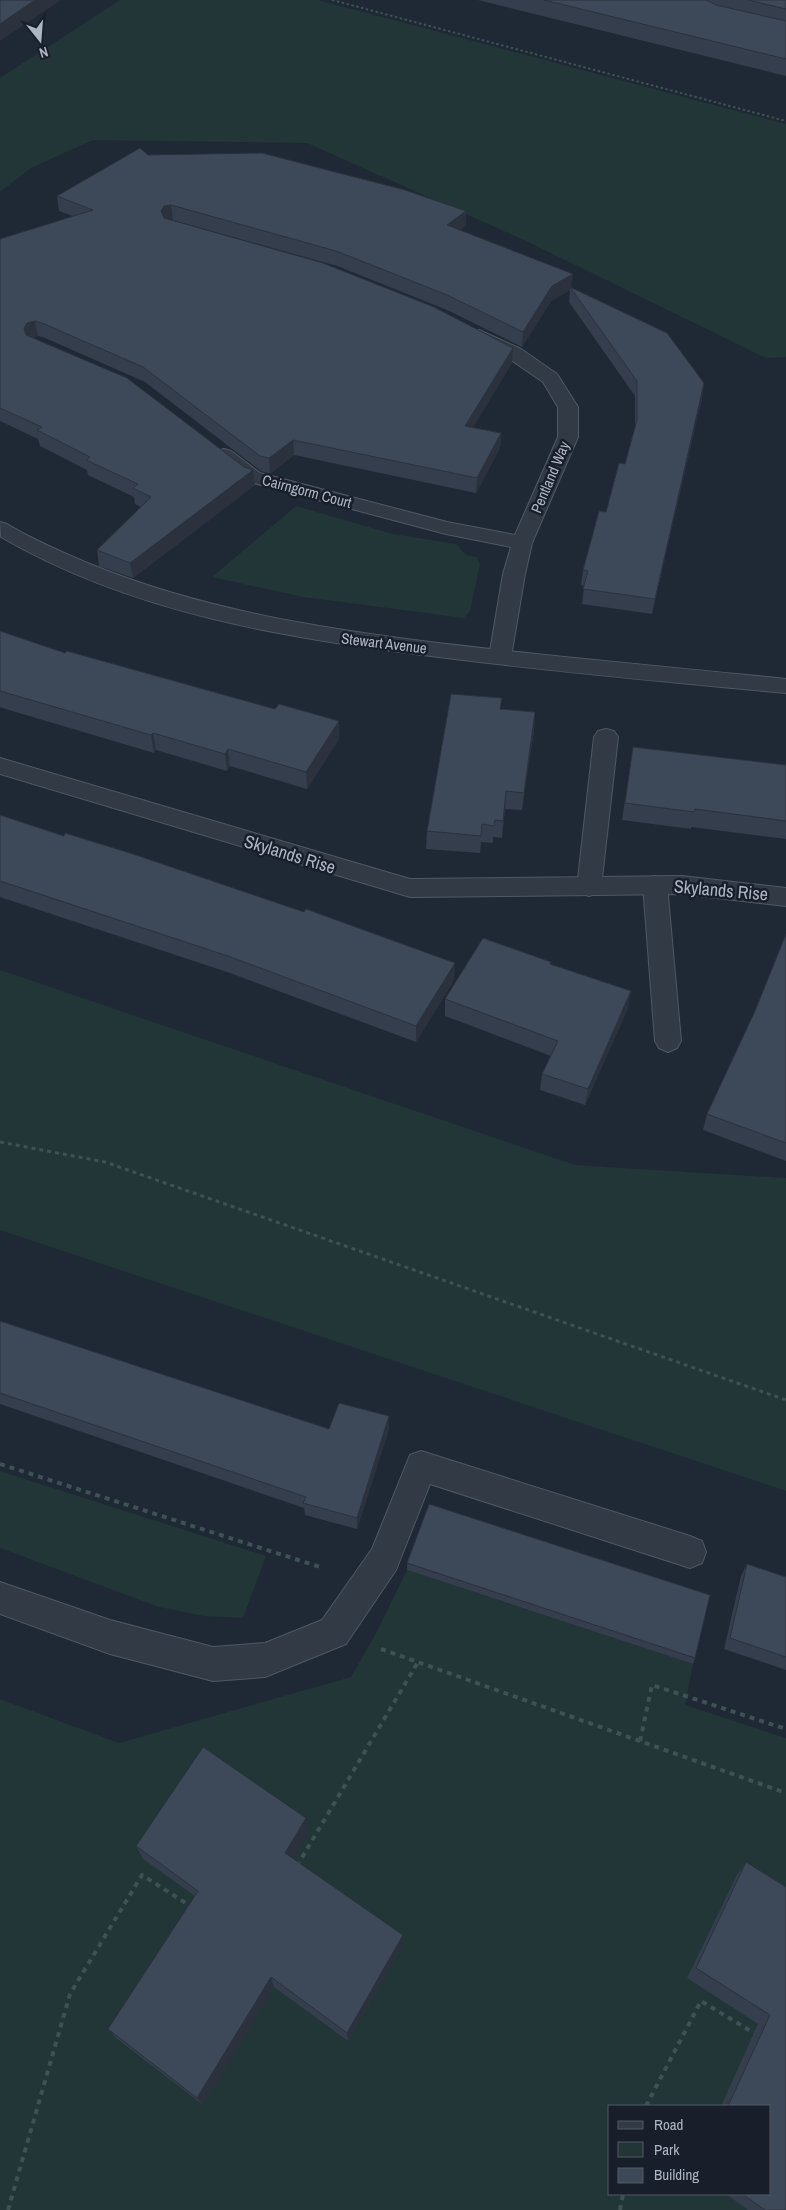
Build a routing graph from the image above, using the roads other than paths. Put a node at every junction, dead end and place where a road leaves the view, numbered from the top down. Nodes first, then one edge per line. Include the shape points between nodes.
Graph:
1 (465, 328) edge
2 (206, 441) edge
3 (0, 528) edge
4 (522, 542) junction
5 (500, 657) junction
6 (786, 686) edge
7 (606, 737) dead end
8 (0, 766) edge
9 (655, 885) junction
10 (589, 887) junction
11 (786, 897) edge
12 (668, 1041) dead end
13 (690, 1552) dead end
14 (0, 1598) edge

1 - 4 street, Pentland Way via 514,353 550,378 568,407 568,437
2 - 4 street, Cairngorm Court via 253,477 446,528
3 - 5 street, Stewart Avenue via 16,539 88,571 163,599 254,622 352,640
4 - 5 street, Pentland Way
5 - 6 street, Stewart Avenue
7 - 10 street
8 - 10 street, Skylands Rise via 410,888
9 - 10 street, Skylands Rise
9 - 11 street, Skylands Rise
9 - 12 street, Skylands Rise
13 - 14 street via 421,1466 384,1559 334,1632 265,1660 213,1664 110,1638

